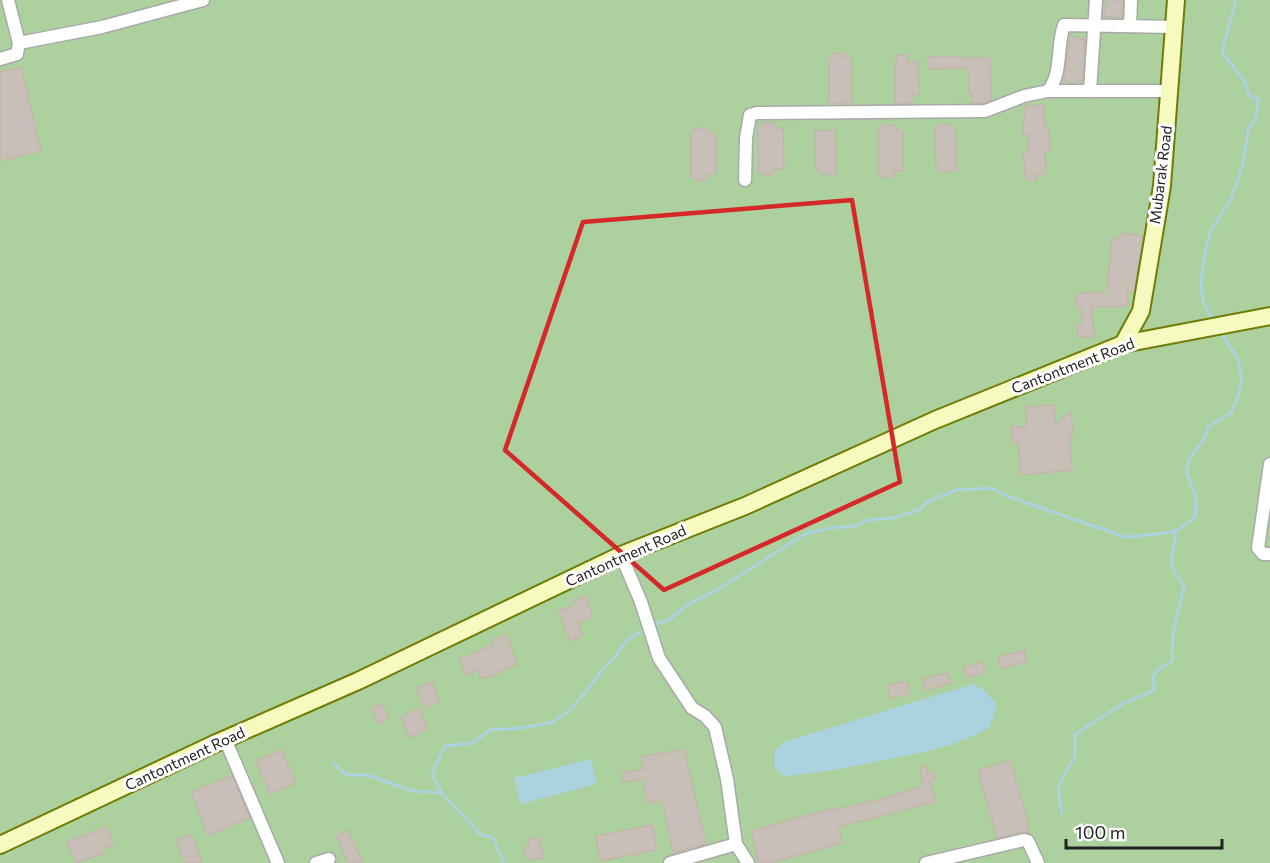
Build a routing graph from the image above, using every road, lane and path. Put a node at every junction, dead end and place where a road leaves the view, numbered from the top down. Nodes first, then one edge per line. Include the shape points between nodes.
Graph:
1 (8, 0) edge
2 (203, 0) edge
3 (1096, 0) edge
4 (1131, 0) edge
5 (1176, 0) edge
6 (1093, 26) junction
7 (1130, 26) junction
8 (1175, 27) junction
9 (19, 43) junction
10 (0, 59) edge
11 (1048, 91) junction
12 (1090, 91) junction
13 (1170, 91) junction
14 (745, 180) dead end
15 (1270, 316) edge
16 (1123, 344) junction
17 (1270, 464) edge
18 (621, 555) junction
19 (1270, 555) edge
20 (225, 740) junction
21 (736, 844) junction
22 (0, 845) edge
23 (329, 859) dead end
24 (278, 863) edge
25 (316, 863) edge
26 (670, 863) edge
27 (747, 863) edge
28 (926, 863) edge
29 (1038, 863) edge

1 - 9 street
2 - 9 street via 102,27
3 - 6 street
4 - 7 street
5 - 8 street, Mubarak Road
6 - 7 street
6 - 11 street via 1064,26 1056,81
6 - 12 street
7 - 8 street
8 - 13 street, Mubarak Road
9 - 10 street via 17,54
11 - 12 street
11 - 14 street via 986,111 750,115
12 - 13 street
13 - 16 street, Mubarak Road via 1162,186 1141,311
15 - 16 street, Cantontment Road
16 - 18 street, Cantontment Road
17 - 19 street via 1258,548
18 - 20 street, Cantontment Road
18 - 21 street via 659,658 692,708 715,727
20 - 22 street, Cantontment Road
20 - 24 street
21 - 26 street
21 - 27 street
23 - 25 street
28 - 29 street via 1024,840 1032,847

